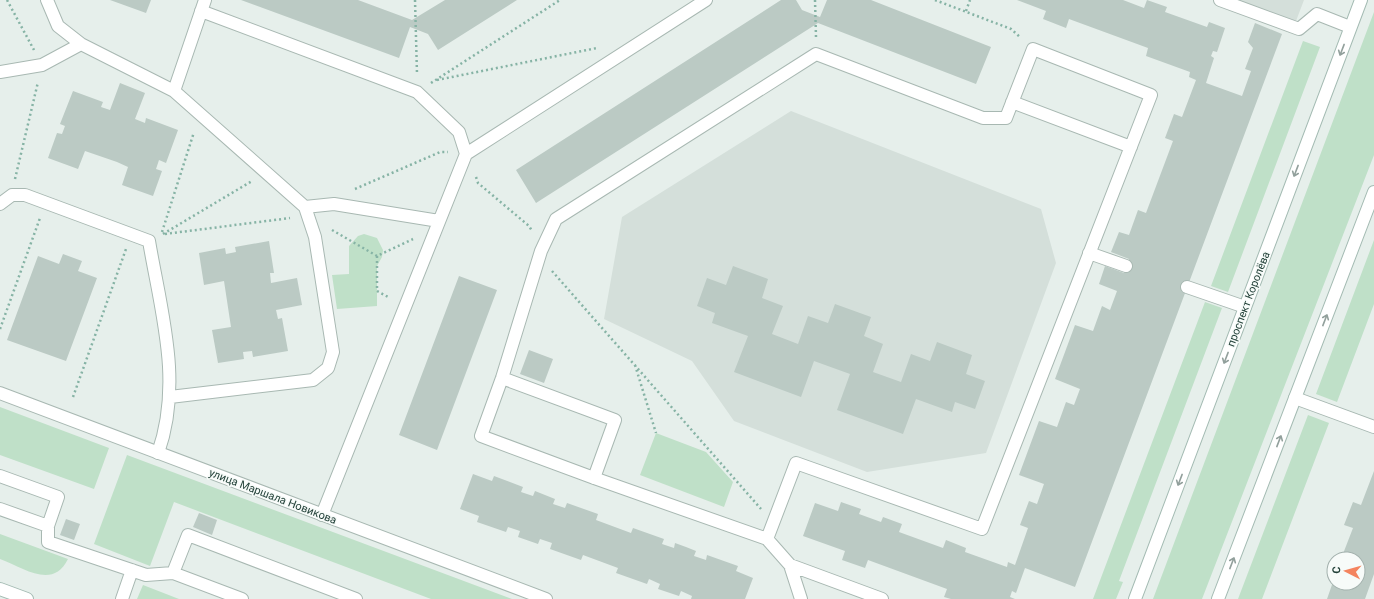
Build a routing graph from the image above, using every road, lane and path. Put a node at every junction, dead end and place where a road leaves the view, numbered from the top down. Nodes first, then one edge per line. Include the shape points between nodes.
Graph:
1 (7, 0) edge
2 (47, 0) edge
3 (415, 0) edge
4 (560, 0) edge
5 (706, 0) edge
6 (815, 0) edge
7 (935, 0) edge
8 (970, 0) edge
9 (1220, 0) edge
10 (1361, 0) edge
11 (203, 6) edge
12 (966, 11) junction
13 (1350, 27) junction
14 (81, 44) junction
15 (600, 47) dead end
16 (1033, 49) junction
17 (816, 54) junction
18 (42, 65) junction
19 (0, 72) edge
20 (437, 80) junction
21 (174, 91) junction
22 (417, 92) junction
23 (1012, 102) junction
24 (200, 114) junction
25 (1130, 147) junction
26 (466, 154) junction
27 (266, 173) junction
28 (1374, 192) edge
29 (12, 195) junction
30 (45, 202) junction
31 (0, 204) edge
32 (334, 204) junction
33 (306, 212) junction
34 (438, 224) junction
35 (131, 235) junction
36 (161, 235) junction
37 (541, 251) junction
38 (1089, 253) junction
39 (377, 256) junction
40 (1126, 266) dead end
41 (1187, 286) dead end
42 (405, 306) junction
43 (1245, 307) junction
44 (0, 329) edge
45 (634, 363) junction
46 (502, 378) junction
47 (0, 393) edge
48 (170, 397) junction
49 (73, 398) dead end
50 (1295, 398) junction
51 (1374, 427) edge
52 (656, 434) dead end
53 (158, 453) junction
54 (0, 476) edge
55 (594, 478) junction
56 (0, 509) edge
57 (322, 515) junction
58 (773, 523) junction
59 (48, 526) junction
60 (767, 539) junction
61 (790, 565) junction
62 (132, 570) junction
63 (173, 574) junction
64 (847, 586) junction
65 (0, 589) edge
66 (27, 599) edge
67 (122, 599) edge
68 (242, 599) edge
69 (356, 599) edge
70 (546, 599) edge
71 (801, 599) edge
72 (851, 599) edge
73 (882, 599) edge
74 (1135, 599) edge
75 (1218, 599) edge

1 - 18 path
2 - 14 street via 58,26
3 - 22 path
4 - 20 path
5 - 26 street
6 - 17 path
7 - 12 path
8 - 12 path
9 - 13 street via 1299,29 1317,14
10 - 13 street, проспект Королёва
11 - 21 street
11 - 22 street
12 - 16 path via 1011,29
13 -> 43 street, проспект Королёва
14 - 18 street
14 - 21 street
15 - 20 path
16 - 23 street
16 - 25 street via 1151,95
17 - 23 street via 983,118 1006,118
17 - 37 street via 556,219
18 - 19 street
18 - 29 path
20 - 22 path
21 - 24 street
22 - 26 street via 459,132
23 - 25 street
24 - 27 street
24 - 36 path
25 - 38 street
26 - 32 path via 440,152 342,194
26 - 34 street
26 - 37 path via 478,183 529,226
27 - 33 street
27 - 36 path
50 -> 28 street
29 - 30 street via 25,195
29 - 31 street
30 - 35 street
30 - 44 path
32 - 33 street
32 - 34 street
33 - 36 path
33 - 39 path
33 - 48 street via 315,237 333,352 328,368 313,380
34 - 39 path
34 - 42 street
35 - 48 street via 148,241 169,352
35 - 49 path
37 - 45 path via 548,266
37 - 46 street
38 - 40 street
38 - 58 street via 982,529 796,463
39 - 42 path via 376,291
41 - 43 street
42 - 57 street
43 -> 74 street, проспект Королёва
45 - 52 path
45 - 58 path
46 - 55 street via 615,420
46 - 55 street via 481,436
47 - 53 street, улица Маршала Новикова
48 - 53 street via 165,432
50 - 51 street
75 -> 50 street
53 - 57 street, улица Маршала Новикова
54 - 59 street via 58,497
55 - 60 street
56 - 59 street
57 - 70 street, улица Маршала Новикова
58 - 60 street
59 - 62 street via 48,542
60 - 61 street
61 - 64 street
61 - 71 street
62 - 63 street via 146,575
62 - 67 street
63 - 68 street
63 - 69 street via 188,535
64 - 72 street
64 - 73 street
65 - 66 street

